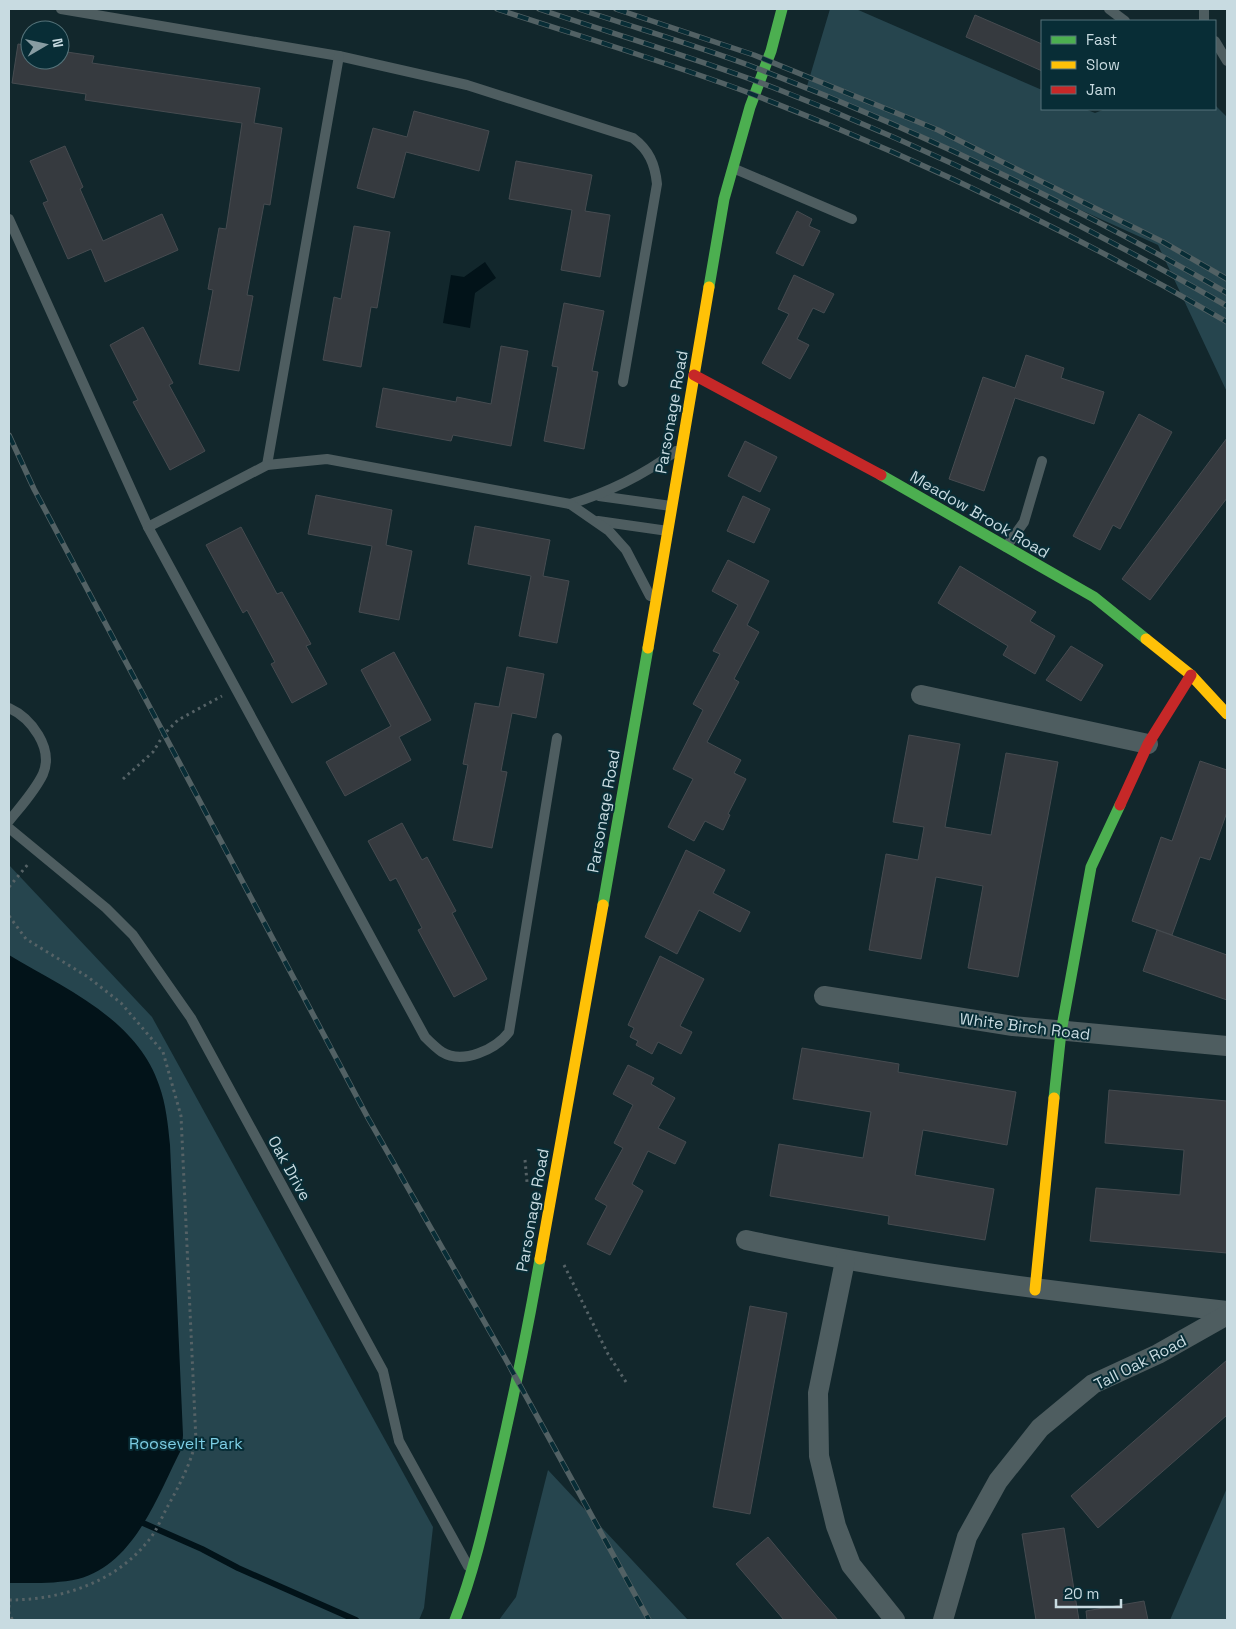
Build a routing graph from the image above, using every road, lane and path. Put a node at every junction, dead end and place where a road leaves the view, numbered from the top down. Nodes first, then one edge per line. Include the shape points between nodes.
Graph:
1 (61, 9) edge
2 (782, 9) edge
3 (1109, 9) edge
4 (1124, 20) edge
5 (1216, 44) edge
6 (339, 56) junction
7 (1227, 61) edge
8 (732, 168) junction
9 (9, 219) edge
10 (852, 219) dead end
11 (694, 375) junction
12 (623, 382) dead end
13 (682, 447) junction
14 (1042, 461) dead end
15 (267, 465) junction
16 (597, 496) junction
17 (570, 504) junction
18 (672, 506) junction
19 (594, 521) junction
20 (148, 527) junction
21 (668, 531) junction
22 (1005, 548) junction
23 (655, 608) junction
24 (1192, 674) junction
25 (236, 688) junction
26 (921, 695) dead end
27 (9, 708) edge
28 (1227, 714) edge
29 (558, 738) dead end
30 (1148, 744) junction
31 (123, 779) dead end
32 (9, 821) edge
33 (9, 828) edge
34 (38, 853) junction
35 (9, 887) edge
36 (9, 916) edge
37 (824, 996) dead end
38 (1061, 1032) junction
39 (1227, 1046) edge
40 (525, 1160) dead end
41 (528, 1187) dead end
42 (746, 1240) dead end
43 (845, 1262) junction
44 (563, 1263) dead end
45 (1035, 1290) junction
46 (1227, 1312) edge
47 (1227, 1315) edge
48 (626, 1382) dead end
49 (472, 1572) junction
50 (9, 1600) edge
51 (9, 1605) edge
52 (13, 1620) edge
53 (455, 1620) edge
54 (895, 1620) edge
55 (943, 1620) edge

1 - 6 lane
2 - 8 street, Parsonage Road
3 - 4 lane
5 - 7 lane
6 - 12 lane via 467,85 633,138 643,146 655,169 656,199
6 - 15 lane
8 - 10 lane
8 - 11 street, Parsonage Road
9 - 20 lane
11 - 13 street, Parsonage Road
11 - 22 street, Meadow Brook Road via 845,455
13 - 16 lane via 645,473
13 - 18 street, Parsonage Road
14 - 22 lane via 1024,522
15 - 17 lane via 327,459
15 - 20 lane
16 - 17 lane
16 - 18 lane
17 - 19 lane
18 - 21 street, Parsonage Road
19 - 21 lane
19 - 23 lane via 609,531 626,550
20 - 25 lane
21 - 23 street, Parsonage Road
22 - 24 street, Meadow Brook Road via 1094,597
23 - 49 street, Parsonage Road via 521,1368
24 - 28 street, Meadow Brook Road
24 - 30 street
25 - 29 lane via 425,1037 443,1053 461,1056 478,1054 501,1043 509,1032
25 - 31 path via 178,720 153,752
26 - 30 street
27 - 32 lane via 31,725 40,737 44,773
30 - 38 street via 1091,867
33 - 34 lane, Oak Drive
34 - 35 path
34 - 49 lane, Oak Drive via 106,908 133,935 191,1018 383,1370 399,1441
36 - 50 path via 26,939 88,977 122,1003 163,1052 181,1116 196,1441 191,1462 179,1487 150,1540 137,1554 112,1574 83,1588 30,1600
37 - 38 street, White Birch Road
38 - 39 street, White Birch Road
38 - 45 street
40 - 41 path
42 - 43 street, Tall Oak Road
43 - 45 street, Tall Oak Road
43 - 54 street via 818,1393 819,1456 836,1526 851,1565
44 - 48 path via 608,1354
45 - 46 street, Tall Oak Road
47 - 55 street, Tall Oak Road via 1158,1354 1094,1384 1040,1428 998,1481 967,1537
49 - 53 street, Parsonage Road
51 - 52 path via 9,1615

